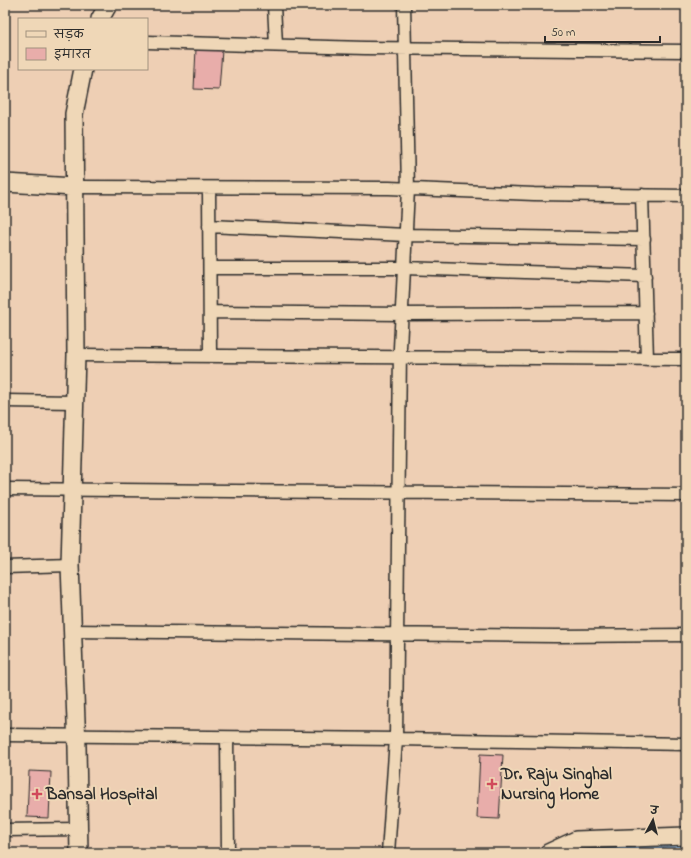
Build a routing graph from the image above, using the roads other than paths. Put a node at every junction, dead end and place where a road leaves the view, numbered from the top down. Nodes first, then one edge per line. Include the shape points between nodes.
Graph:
1 (108, 5) edge
2 (274, 5) edge
3 (404, 5) edge
4 (101, 18) edge
5 (148, 42) edge
6 (276, 45) junction
7 (404, 48) junction
8 (686, 51) edge
9 (83, 70) edge
10 (5, 183) edge
11 (74, 187) junction
12 (209, 188) junction
13 (408, 189) junction
14 (642, 195) junction
15 (686, 196) edge
16 (209, 226) junction
17 (406, 235) junction
18 (644, 239) junction
19 (210, 268) junction
20 (404, 268) junction
21 (645, 276) junction
22 (210, 312) junction
23 (646, 313) junction
24 (402, 314) junction
25 (76, 355) junction
26 (210, 356) junction
27 (400, 358) junction
28 (647, 358) junction
29 (686, 359) edge
30 (5, 401) edge
31 (75, 402) junction
32 (5, 489) edge
33 (72, 491) junction
34 (399, 493) junction
35 (686, 495) edge
36 (70, 566) junction
37 (5, 567) edge
38 (72, 631) junction
39 (398, 634) junction
40 (686, 635) edge
41 (5, 735) edge
42 (77, 737) junction
43 (227, 738) junction
44 (396, 738) junction
45 (686, 744) edge
46 (79, 829) junction
47 (5, 830) edge
48 (686, 836) edge
49 (79, 853) edge
50 (228, 853) edge
51 (388, 853) edge
52 (548, 853) edge

1 - 4 street
2 - 6 street
3 - 7 street
5 - 6 street
6 - 7 street
7 - 8 street
7 - 13 street
9 - 11 street via 74,114
10 - 11 street
11 - 12 street
11 - 25 street
12 - 13 street
12 - 16 street
13 - 14 street
13 - 17 street
14 - 15 street
14 - 18 street
16 - 17 street
16 - 19 street
17 - 18 street
17 - 20 street
18 - 21 street
19 - 20 street
19 - 22 street
20 - 21 street
20 - 24 street
21 - 23 street
22 - 24 street
22 - 26 street
23 - 24 street
23 - 28 street
24 - 27 street
25 - 26 street
25 - 31 street
26 - 27 street
27 - 28 street
27 - 34 street
28 - 29 street
30 - 31 street
31 - 33 street
32 - 33 street
33 - 34 street
33 - 36 street
34 - 35 street
34 - 39 street
36 - 37 street
36 - 38 street
38 - 39 street
38 - 42 street
39 - 40 street
39 - 44 street
41 - 42 street
42 - 43 street
42 - 46 street
43 - 44 street
43 - 50 street
44 - 45 street
44 - 51 street
46 - 47 street
46 - 49 street
48 - 52 street via 576,840

